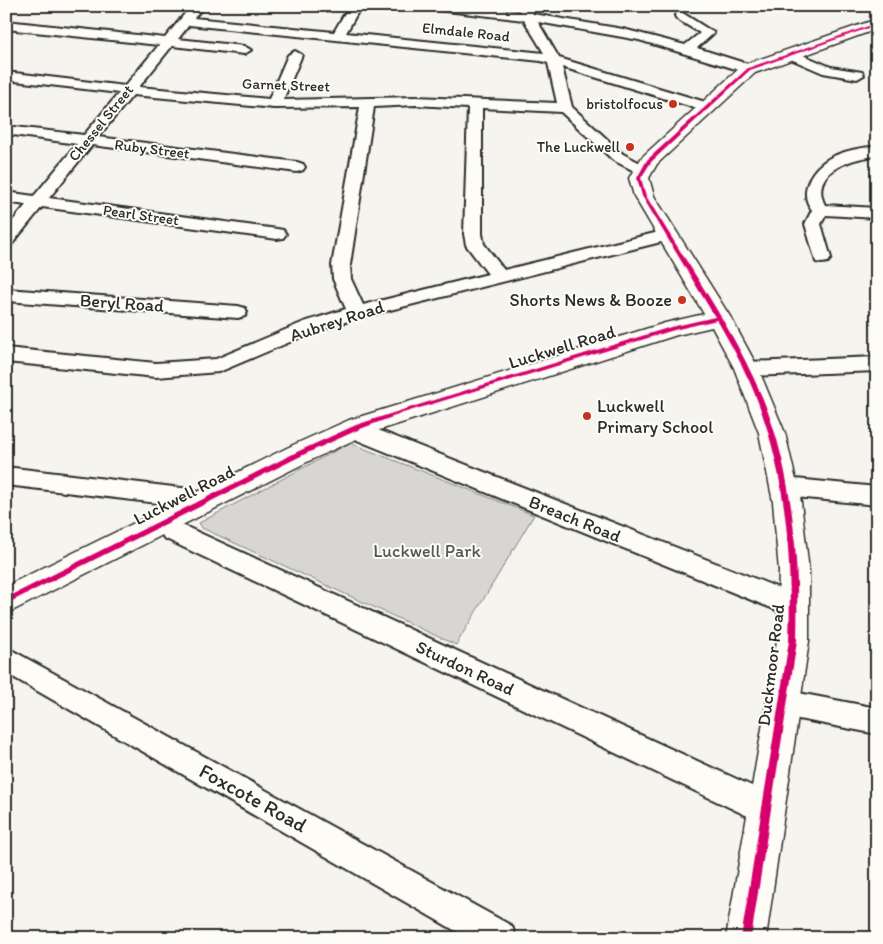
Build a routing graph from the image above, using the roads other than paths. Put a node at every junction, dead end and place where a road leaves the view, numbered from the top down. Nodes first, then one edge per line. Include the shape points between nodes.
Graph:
1 (198, 6) edge
2 (355, 6) edge
3 (437, 6) edge
4 (526, 11) edge
5 (680, 16) dead end
6 (185, 21) junction
7 (877, 24) edge
8 (6, 25) edge
9 (339, 36) junction
10 (167, 42) junction
11 (688, 49) junction
12 (244, 50) dead end
13 (791, 54) junction
14 (295, 55) dead end
15 (554, 60) junction
16 (748, 69) junction
17 (857, 75) dead end
18 (6, 76) edge
19 (128, 90) junction
20 (368, 102) junction
21 (475, 103) junction
22 (274, 104) junction
23 (707, 107) junction
24 (565, 108) junction
25 (6, 130) edge
26 (87, 140) junction
27 (877, 151) edge
28 (297, 167) dead end
29 (642, 170) junction
30 (6, 196) edge
31 (38, 201) junction
32 (820, 210) junction
33 (877, 212) edge
34 (276, 234) dead end
35 (667, 235) junction
36 (6, 240) edge
37 (822, 258) dead end
38 (500, 278) junction
39 (6, 295) edge
40 (238, 312) dead end
41 (357, 312) junction
42 (719, 318) junction
43 (6, 355) edge
44 (877, 364) edge
45 (747, 369) junction
46 (358, 426) junction
47 (6, 476) edge
48 (785, 487) junction
49 (877, 496) edge
50 (197, 506) junction
51 (166, 522) junction
52 (6, 601) edge
53 (795, 606) junction
54 (6, 659) edge
55 (783, 703) junction
56 (877, 720) edge
57 (767, 810) junction
58 (500, 938) edge
59 (746, 938) edge

1 - 6 street, Chessel Street
2 - 9 street
3 - 4 street
4 - 11 street
4 - 15 street
5 - 11 street via 708,33
6 - 9 street, Elmdale Road
6 - 10 street, Chessel Street
7 - 13 street
8 - 10 street
9 - 15 street, Elmdale Road via 542,56
10 - 12 street
10 - 19 street, Chessel Street
11 - 16 street
13 - 16 street
13 - 17 street via 828,70
14 - 22 street
15 - 23 street, Elmdale Road
15 - 24 street
16 - 23 street
18 - 19 street, Garnet Street
19 - 22 street, Garnet Street
19 - 26 street, Chessel Street
20 - 21 street, Garnet Street
20 - 22 street, Garnet Street
20 - 41 street via 341,265 342,279
21 - 24 street, Garnet Street
21 - 38 street via 473,234 475,245
23 - 29 street
24 - 29 street via 618,157
25 - 26 street, Ruby Street
26 - 28 street, Ruby Street
26 - 31 street, Chessel Street
27 - 32 street via 846,156 825,168 813,191
29 - 35 street via 640,188
30 - 31 street, Pearl Street
31 - 34 street, Pearl Street
31 - 36 street, Chessel Street
32 - 33 street
32 - 37 street via 813,224
35 - 38 street, Aubrey Road
35 - 42 street
38 - 41 street, Aubrey Road
39 - 40 street, Beryl Road
41 - 43 street, Aubrey Road via 311,326 219,365 201,368 156,370
42 - 45 street, Duckmoor Road
42 - 46 street, Luckwell Road via 673,328
44 - 45 street
45 - 48 street, Duckmoor Road via 774,443
46 - 50 street, Luckwell Road
46 - 53 street, Breach Road via 365,434
47 - 50 street via 190,498
48 - 49 street
48 - 53 street, Duckmoor Road via 794,552
50 - 51 street, Luckwell Road
51 - 52 street, Luckwell Road
51 - 57 street, Sturdon Road via 172,531
53 - 55 street, Duckmoor Road
54 - 58 street, Foxcote Road
55 - 56 street
55 - 57 street, Duckmoor Road
57 - 59 street, Duckmoor Road

